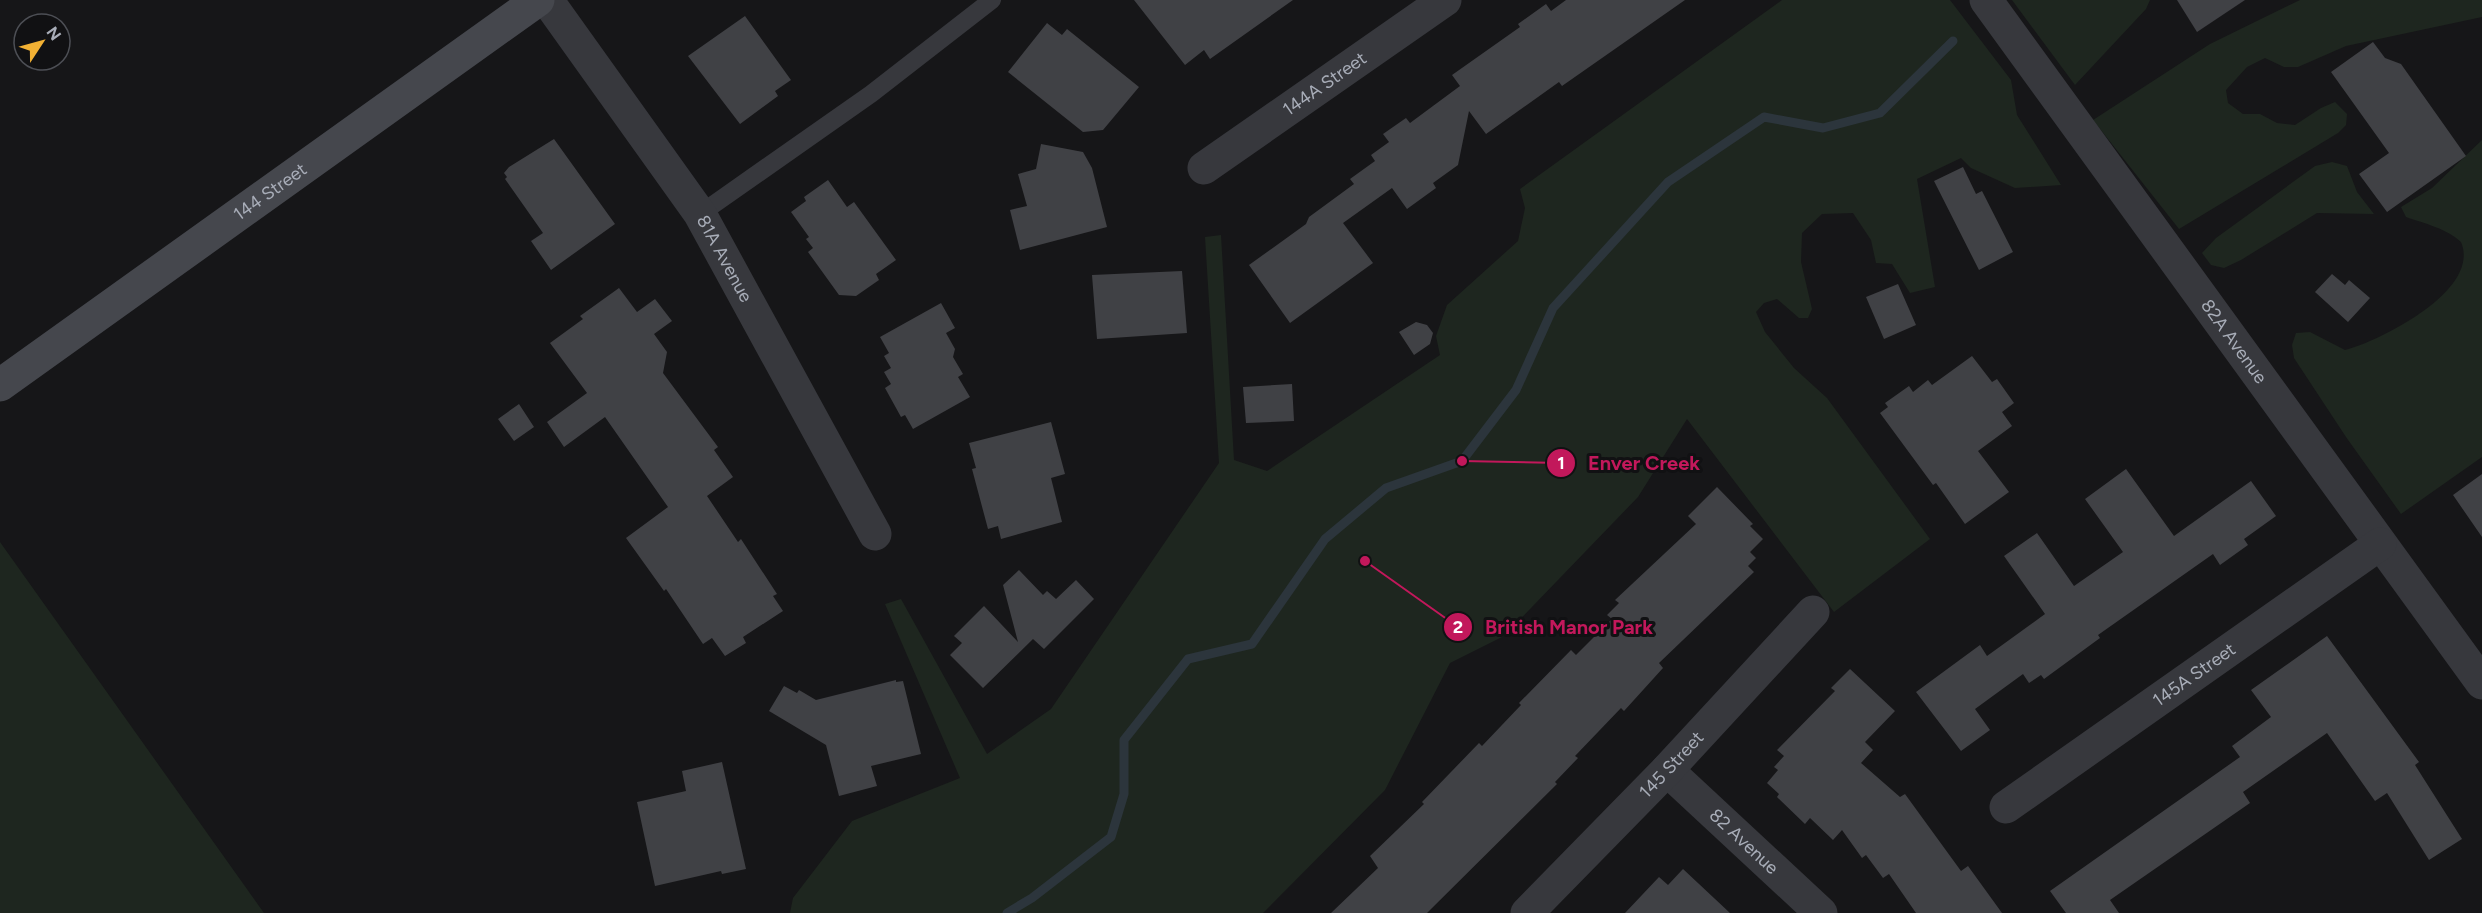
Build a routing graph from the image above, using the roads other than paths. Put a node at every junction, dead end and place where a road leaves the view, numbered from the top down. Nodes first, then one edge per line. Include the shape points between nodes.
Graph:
1 (538, 0) edge
2 (547, 0) edge
3 (992, 0) edge
4 (1445, 0) edge
5 (1986, 0) edge
6 (1204, 168) dead end
7 (700, 214) junction
8 (0, 385) edge
9 (875, 534) dead end
10 (2380, 544) junction
11 (1813, 612) dead end
12 (2482, 684) edge
13 (1667, 770) junction
14 (2006, 807) dead end
15 (1527, 913) edge
16 (1821, 913) edge

1 - 8 main road, 144 Street
2 - 7 street, 81A Avenue
3 - 7 lane via 871,94
4 - 6 street, 144A Street
5 - 10 street, 82A Avenue
7 - 9 street, 81A Avenue
10 - 12 street, 82A Avenue
10 - 14 street, 145A Street
11 - 13 street, 145 Street
13 - 15 street, 145 Street
13 - 16 street, 82 Avenue

